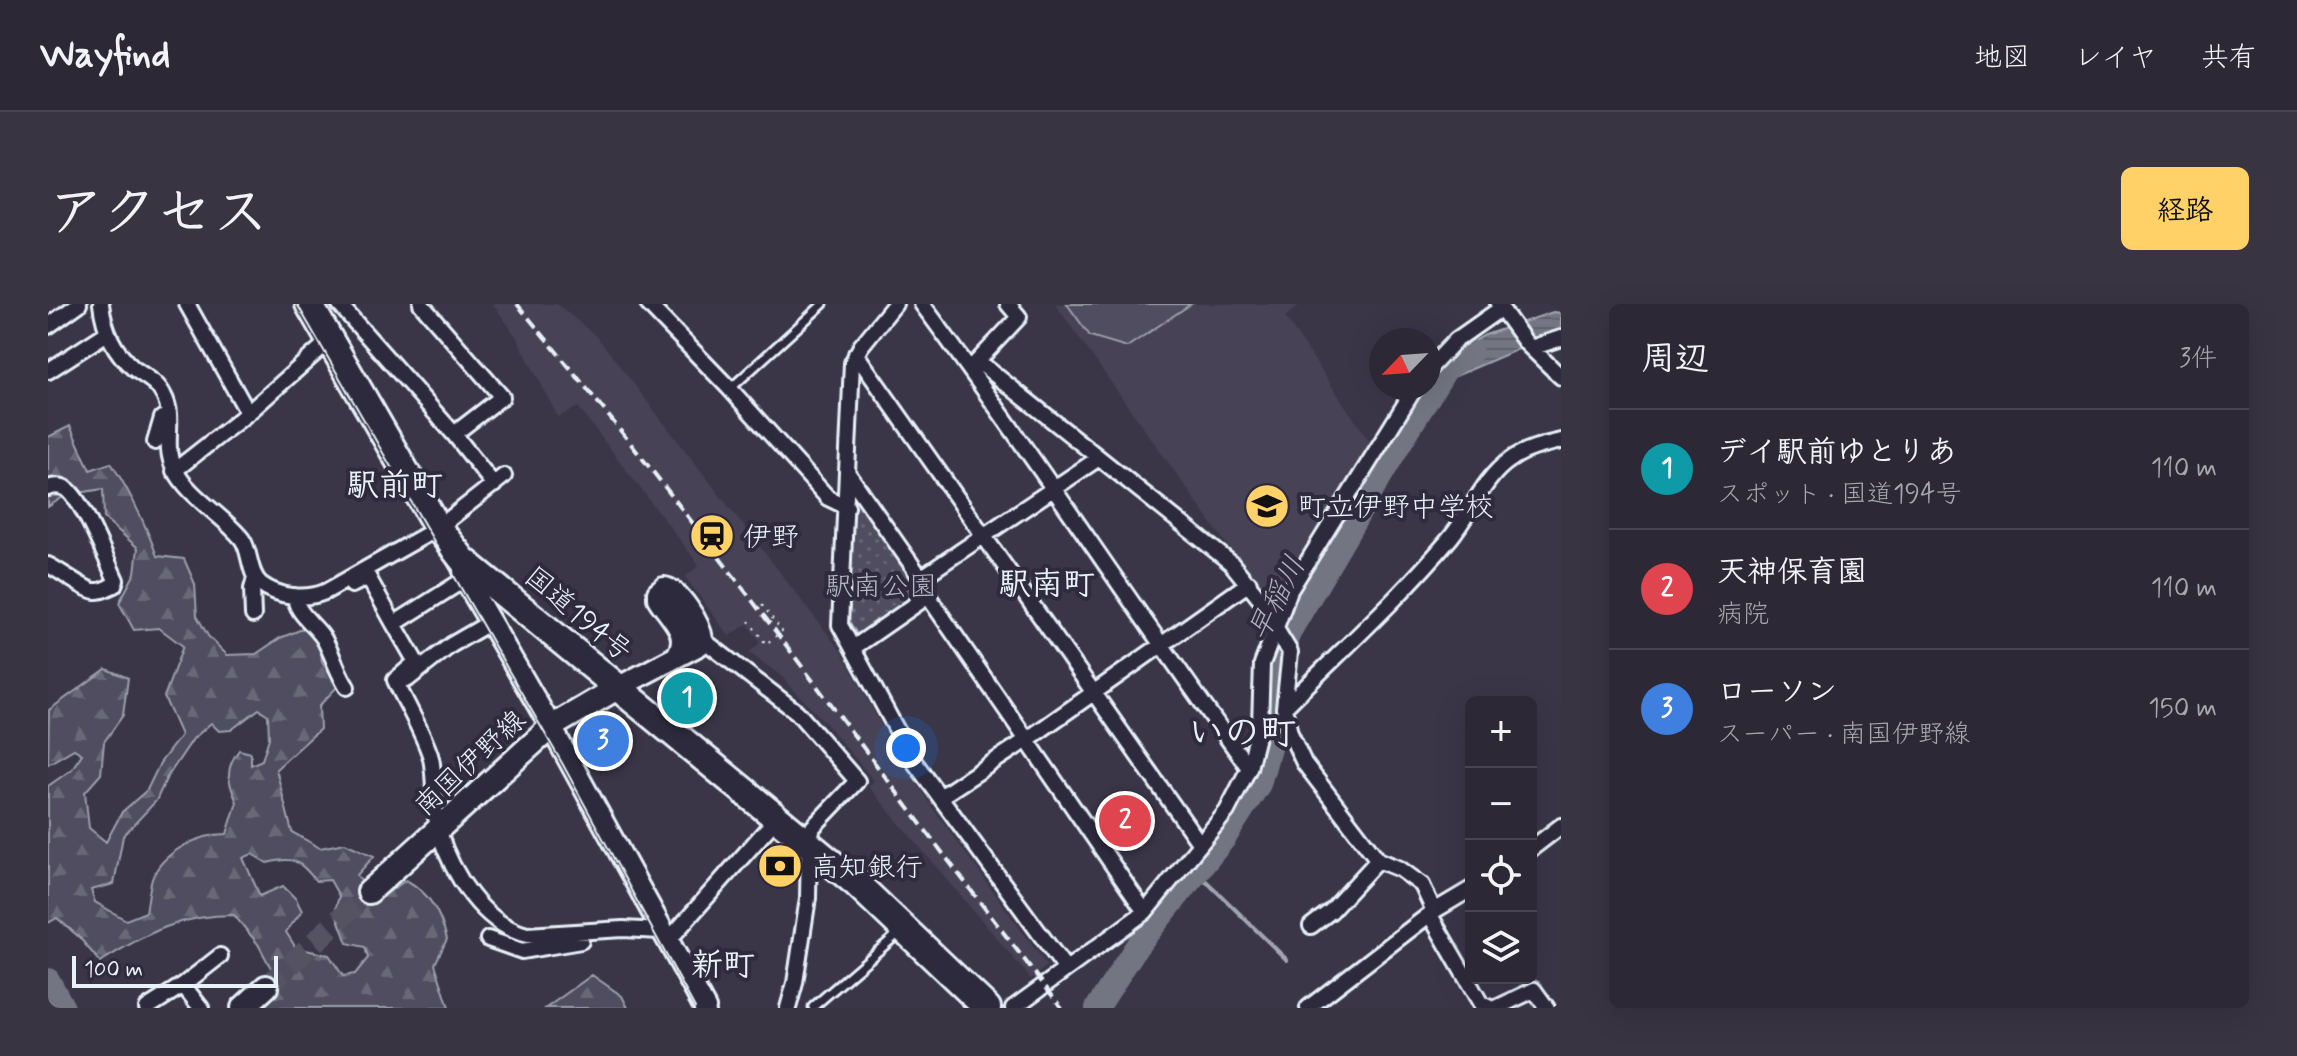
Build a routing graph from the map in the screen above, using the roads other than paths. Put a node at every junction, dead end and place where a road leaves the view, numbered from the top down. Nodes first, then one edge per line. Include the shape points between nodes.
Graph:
1 (79, 304) edge
2 (101, 304) edge
3 (187, 304) edge
4 (309, 304) edge
5 (339, 304) edge
6 (421, 304) edge
7 (648, 304) edge
8 (823, 304) edge
9 (895, 304) edge
10 (922, 304) edge
11 (1008, 304) edge
12 (1502, 311) edge
13 (48, 326) edge
14 (107, 333) junction
15 (1561, 338) edge
16 (330, 340) junction
17 (1528, 346) junction
18 (856, 354) junction
19 (1441, 356) edge
20 (975, 365) junction
21 (48, 371) edge
22 (1561, 377) edge
23 (730, 389) junction
24 (166, 398) junction
25 (1408, 400) edge
26 (248, 413) junction
27 (454, 434) junction
28 (1561, 441) edge
29 (155, 442) dead end
30 (1099, 458) junction
31 (174, 471) junction
32 (847, 472) junction
33 (48, 488) edge
34 (1053, 488) junction
35 (847, 507) junction
36 (438, 528) junction
37 (985, 535) junction
38 (48, 565) edge
39 (464, 570) junction
40 (255, 578) junction
41 (921, 578) junction
42 (1249, 583) junction
43 (325, 592) junction
44 (295, 596) junction
45 (928, 596) junction
46 (253, 615) dead end
47 (489, 623) junction
48 (394, 624) junction
49 (1276, 629) junction
50 (702, 639) junction
51 (1159, 645) junction
52 (853, 648) junction
53 (677, 656) junction
54 (397, 685) junction
55 (347, 687) dead end
56 (619, 687) junction
57 (1093, 693) junction
58 (1284, 708) junction
59 (551, 727) junction
60 (1028, 739) junction
61 (1249, 768) junction
62 (940, 797) junction
63 (776, 819) junction
64 (1561, 826) edge
65 (439, 831) junction
66 (809, 844) junction
67 (1200, 844) junction
68 (1537, 844) edge
69 (1378, 860) junction
70 (369, 892) tunnel mouth
71 (1465, 893) edge
72 (1145, 912) junction
73 (1432, 913) junction
74 (1311, 926) dead end
75 (623, 929) junction
76 (904, 929) junction
77 (664, 936) junction
78 (488, 939) dead end
79 (220, 956) dead end
80 (1065, 968) junction
81 (183, 985) junction
82 (266, 987) tunnel mouth
83 (813, 1007) edge
84 (147, 1008) edge
85 (201, 1008) edge
86 (243, 1008) edge
87 (705, 1008) edge
88 (788, 1008) edge
89 (987, 1008) edge
90 (1013, 1008) edge
91 (1308, 1008) edge
92 (1490, 1008) edge
93 (1496, 1008) edge
94 (1547, 1008) edge

1 - 13 street
2 - 14 street
3 - 26 street
4 - 16 highway, 国道194号
5 - 27 street
6 - 27 street via 502,397
7 - 23 street
8 - 23 lane
9 - 18 street
10 - 20 street
11 - 20 street via 1019,317
12 - 17 street
12 - 19 street via 1456,340
14 - 21 street
14 - 24 street via 132,367 154,381
15 - 17 street
16 - 26 street
16 - 36 highway, 国道194号
17 - 22 street
18 - 32 street
18 - 37 street
20 - 30 street
20 - 34 street
23 - 35 street via 828,498
24 - 29 street
24 - 31 street via 167,451
25 - 49 street via 1290,590
26 - 31 street
27 - 36 street via 499,480
28 - 58 street via 1509,460 1441,548
30 - 34 street
30 - 42 street
31 - 40 street via 243,541
32 - 35 street
32 - 41 street
33 - 38 street via 67,489 116,580 98,592
34 - 37 street
34 - 51 street
35 - 52 street via 840,625
36 - 39 highway, 国道194号
36 - 43 street
37 - 41 street
37 - 57 street
39 - 47 street
39 - 48 street
39 - 56 highway, 国道194号
40 - 44 street
40 - 46 street
41 - 45 street
42 - 49 street
42 - 51 street
43 - 44 street
43 - 48 street via 368,577
44 - 55 street via 297,607 324,638
45 - 52 street
45 - 60 street
47 - 54 street
47 - 59 street
48 - 54 street via 416,662 395,680
49 - 58 street via 1290,652
49 - 61 street via 1262,664 1260,724
50 - 53 street
50 - 53 street via 676,593 664,588 658,598 684,635
50 - 66 street via 797,712 857,781 813,827
51 - 57 street
51 - 61 street
52 - 62 street via 913,760
53 - 56 street
54 - 65 street via 431,758
56 - 59 main road, 南国伊野線
56 - 63 highway, 国道194号
57 - 60 street
57 - 67 street
58 - 69 street via 1304,763
59 - 65 main road, 南国伊野線
59 - 77 street
60 - 62 street
60 - 72 street
61 - 67 street via 1227,811
62 - 80 street
63 - 66 highway, 国道194号
63 - 77 street
64 - 68 street
65 - 70 main road, 南国伊野線
65 - 75 street via 479,905 511,931 548,935
66 - 76 highway, 国道194号
66 - 88 street via 808,898
67 - 72 street
69 - 73 street via 1422,885
69 - 74 street
71 - 73 street
72 - 80 street
73 - 91 street
73 - 92 street via 1481,1004
75 - 77 street
75 - 78 street via 522,951
76 - 83 lane
76 - 89 highway, 国道194号
77 - 87 street
79 - 81 street
80 - 90 street
81 - 84 street
81 - 85 street
82 - 86 main road
93 - 94 street via 1534,990

